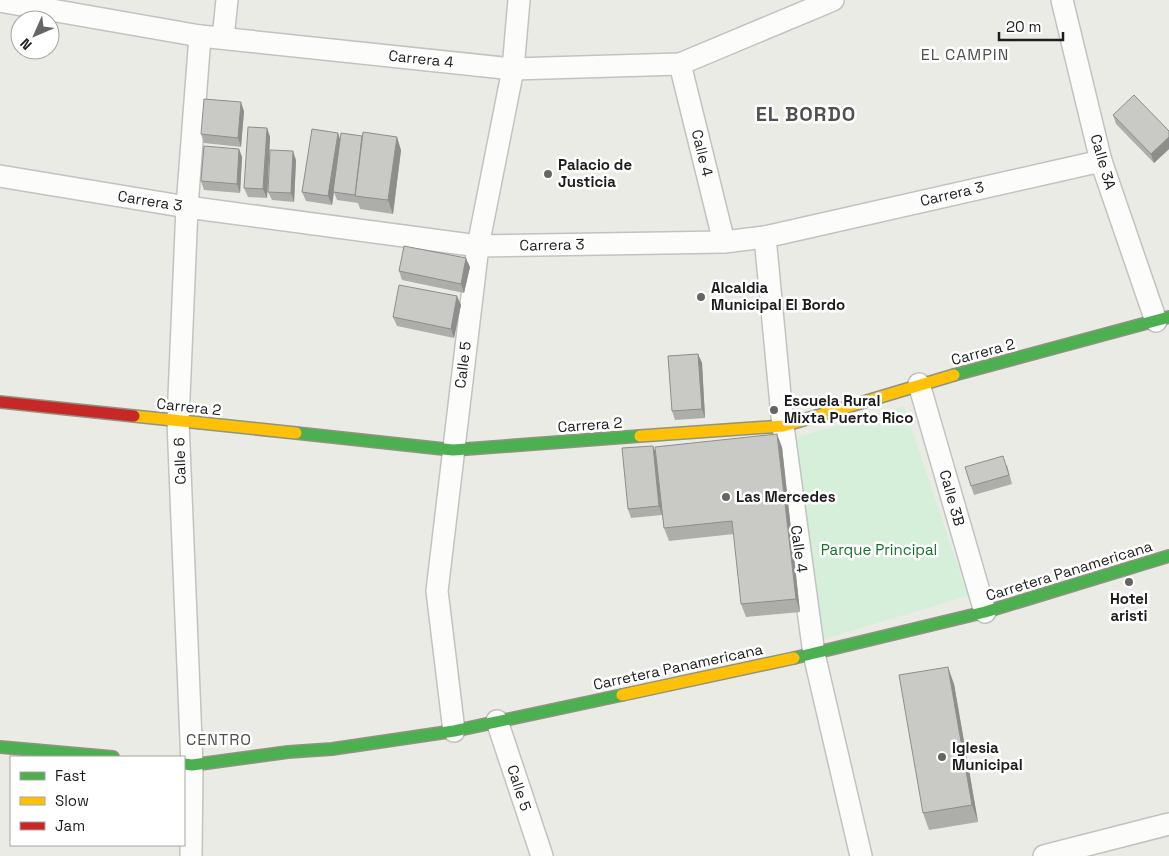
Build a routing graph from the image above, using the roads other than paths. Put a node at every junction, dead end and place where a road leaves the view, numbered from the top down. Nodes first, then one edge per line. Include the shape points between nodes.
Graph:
1 (227, 0) edge
2 (519, 0) edge
3 (832, 0) edge
4 (1062, 0) edge
5 (0, 1) edge
6 (200, 36) junction
7 (223, 38) junction
8 (680, 64) junction
9 (513, 69) junction
10 (1101, 161) junction
11 (0, 176) edge
12 (188, 207) junction
13 (764, 237) junction
14 (724, 242) junction
15 (478, 246) junction
16 (1163, 319) edge
17 (920, 384) junction
18 (0, 402) edge
19 (178, 421) junction
20 (783, 426) junction
21 (453, 450) junction
22 (1169, 556) edge
23 (985, 612) junction
24 (814, 654) junction
25 (497, 721) junction
26 (454, 731) junction
27 (0, 747) edge
28 (102, 756) edge
29 (188, 764) edge
30 (1169, 824) edge
31 (191, 856) edge
32 (542, 856) edge
33 (861, 856) edge
34 (1044, 856) edge

1 - 7 street
2 - 9 street, Calle 5
3 - 8 street, Carrera 4
4 - 10 street, Calle 3A
5 - 6 street, Carrera 4
6 - 7 street, Carrera 4
6 - 12 street, Calle 6
7 - 9 street, Carrera 4
8 - 9 street, Carrera 4
8 - 14 street, Calle 4
9 - 15 street, Calle 5
10 - 13 street, Carrera 3
10 - 16 street, Calle 3A
11 - 12 street, Carrera 3
12 - 15 street, Carrera 3
12 - 19 street, Calle 6
13 - 14 street, Carrera 3
13 - 20 street, Calle 4
14 - 15 street, Carrera 3
15 - 21 street, Calle 5
16 - 17 main road, Carrera 2
17 - 20 main road, Carrera 2
17 - 23 street, Calle 3B
18 - 19 main road, Carrera 2
19 - 21 main road, Carrera 2
19 - 29 street, Calle 6
20 - 21 main road, Carrera 2
20 - 24 street, Calle 4
21 - 26 street, Calle 5 via 437,591
22 - 23 main road, Carretera Panamericana
23 - 24 main road, Carretera Panamericana
24 - 25 main road, Carretera Panamericana
24 - 33 street, Calle 4
25 - 26 main road, Carretera Panamericana
25 - 32 street, Calle 5
26 - 29 main road, Carretera Panamericana via 332,749
27 - 28 main road
29 - 31 street, Calle 6
30 - 34 street

